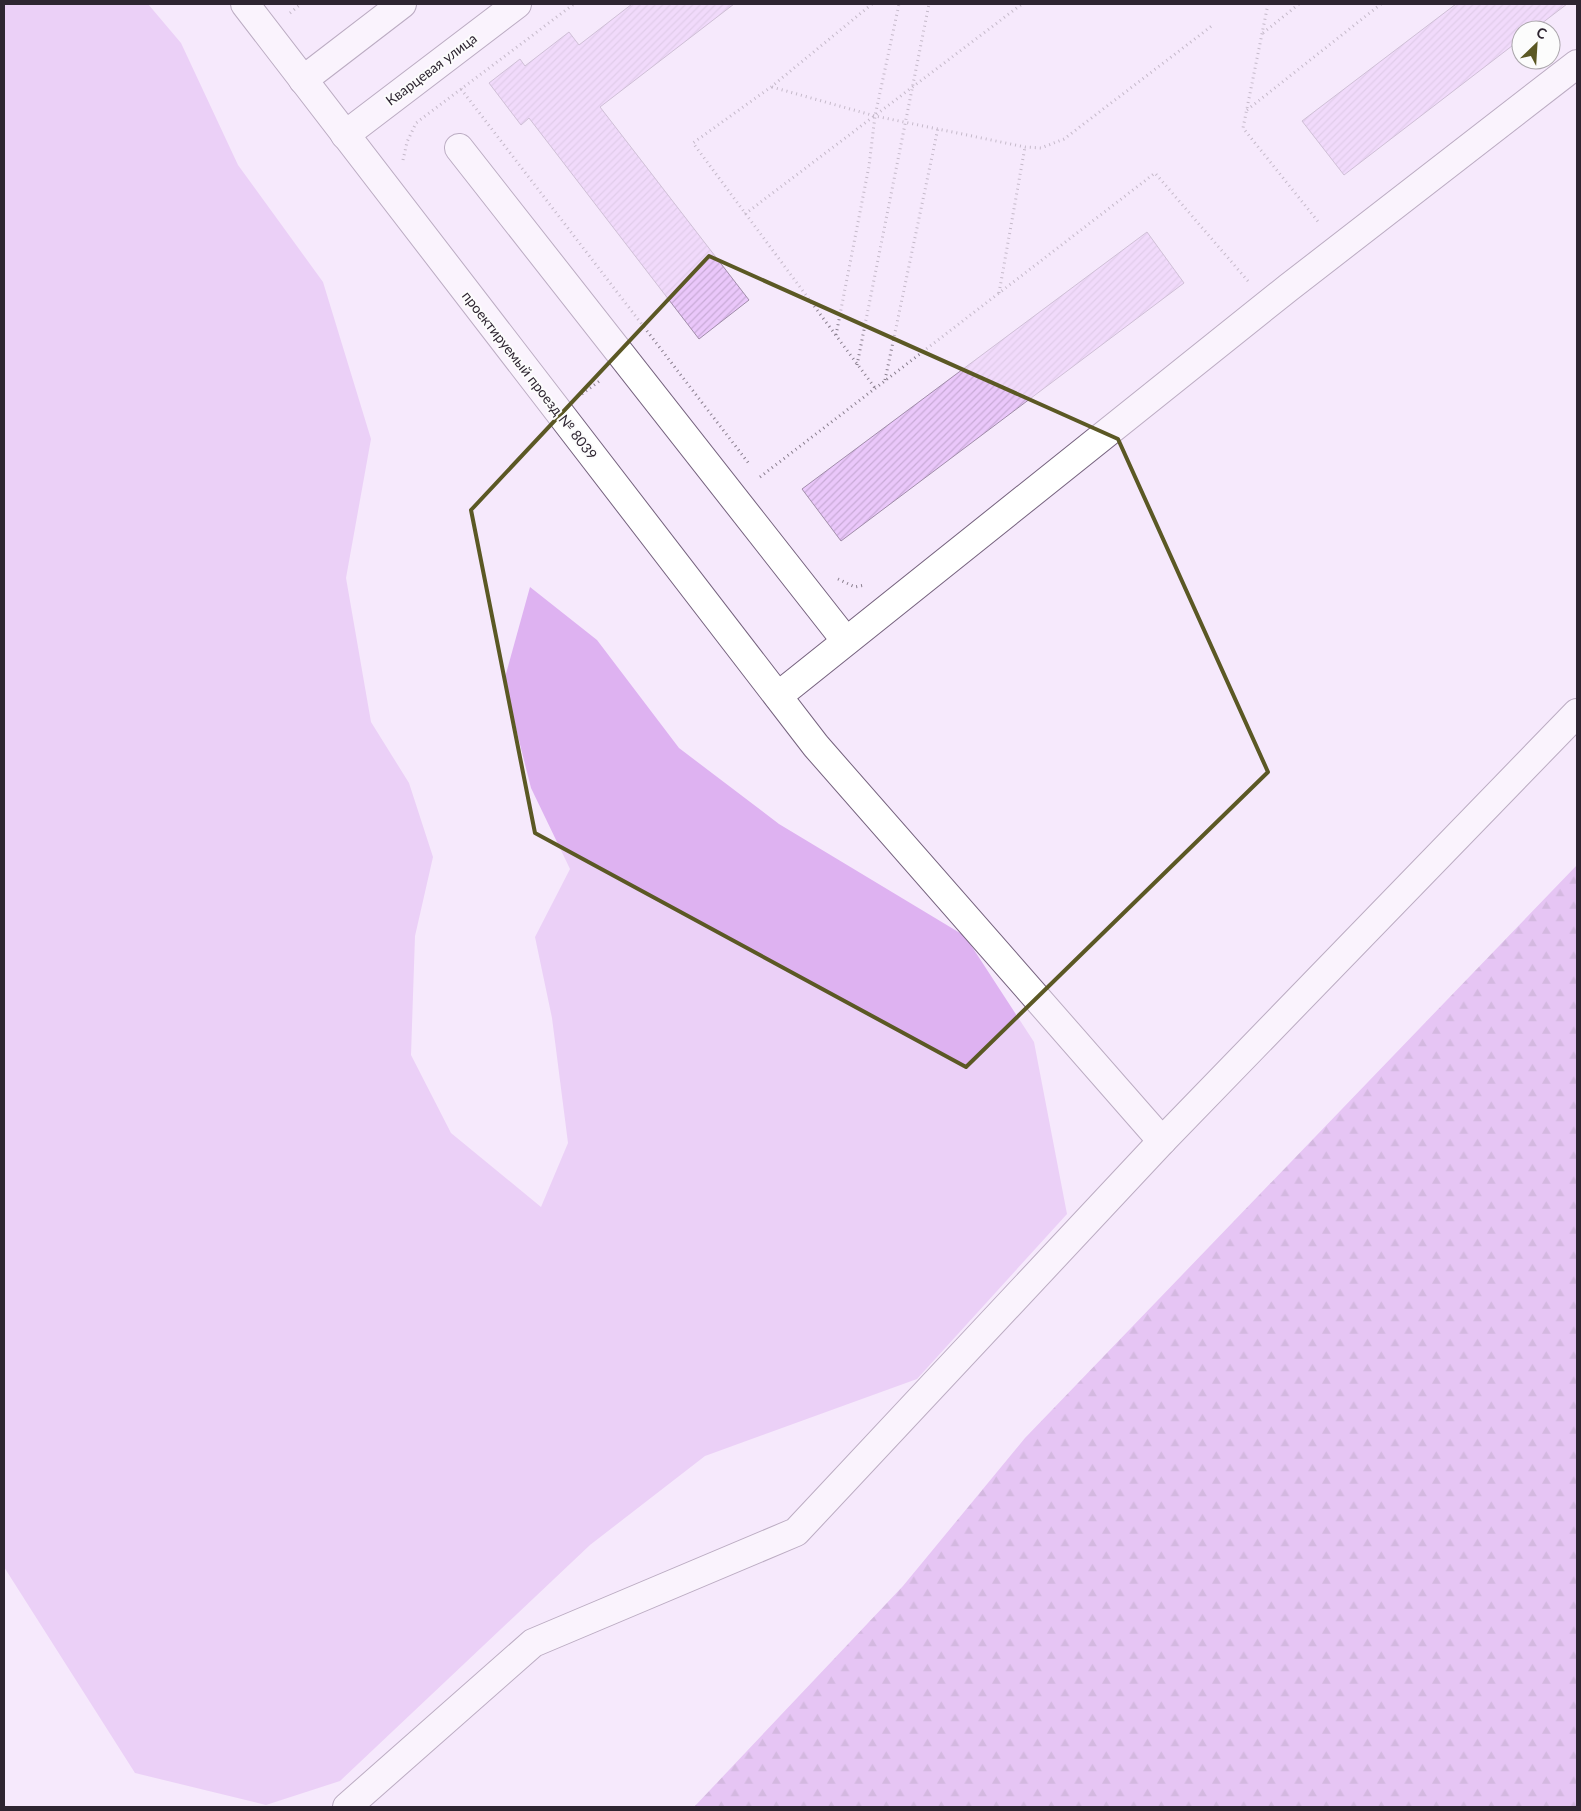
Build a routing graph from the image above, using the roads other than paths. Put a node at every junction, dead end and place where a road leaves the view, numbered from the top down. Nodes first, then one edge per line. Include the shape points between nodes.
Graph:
1 (245, 4) edge
2 (402, 4) edge
3 (517, 4) edge
4 (1577, 64) edge
5 (302, 80) junction
6 (345, 135) junction
7 (459, 148) dead end
8 (846, 641) junction
9 (778, 696) junction
10 (1577, 713) edge
11 (1162, 1141) junction
12 (347, 1807) edge

1 - 5 street, проектируемый проезд № 8039
2 - 5 street
3 - 6 street, Кварцевая улица
4 - 8 street via 1288,288
5 - 6 street, проектируемый проезд № 8039
6 - 9 street, проектируемый проезд № 8039
7 - 8 street
8 - 9 street
9 - 11 street, проектируемый проезд № 8039 via 816,746
10 - 11 street
11 - 12 street via 796,1532 533,1644

